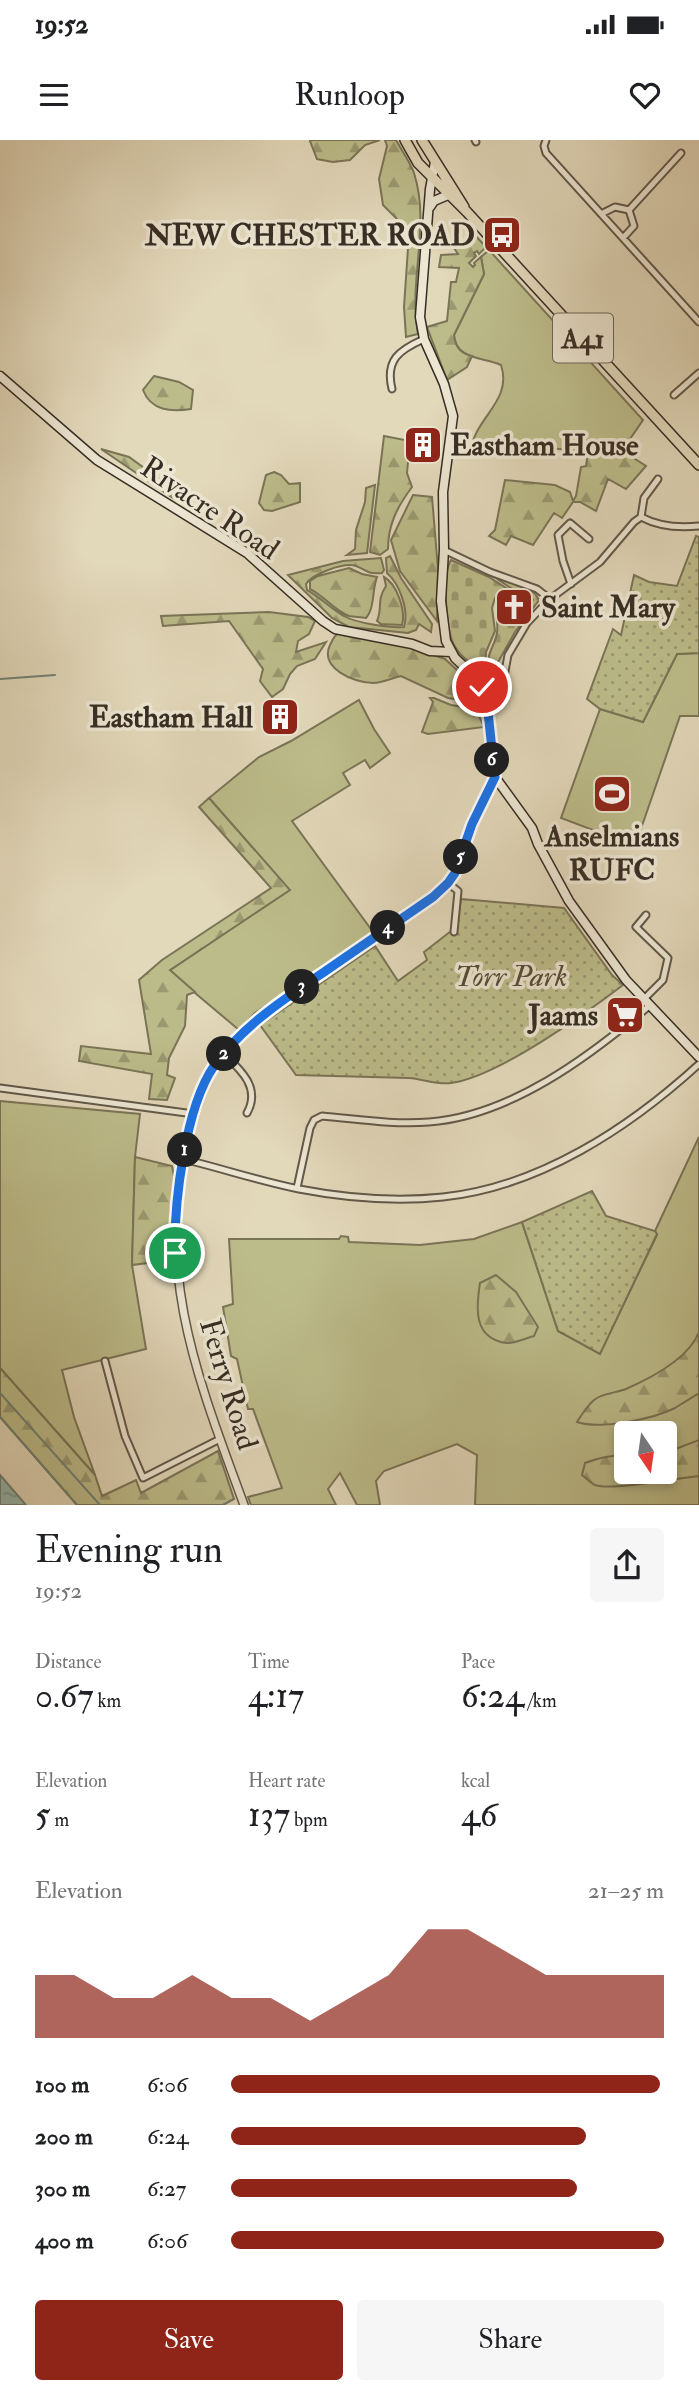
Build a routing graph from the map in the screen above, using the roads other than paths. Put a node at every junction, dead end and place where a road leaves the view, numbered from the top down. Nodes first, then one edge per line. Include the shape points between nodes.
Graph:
1 (405, 140) edge
2 (422, 140) edge
3 (546, 140) edge
4 (681, 153) dead end
5 (436, 162) junction
6 (432, 177) junction
7 (448, 195) junction
8 (428, 209) junction
9 (629, 210) junction
10 (467, 212) junction
11 (601, 214) junction
12 (623, 238) junction
13 (699, 323) edge
14 (424, 339) junction
15 (699, 373) edge
16 (0, 376) edge
17 (392, 389) dead end
18 (674, 395) dead end
19 (699, 465) edge
20 (658, 479) dead end
21 (641, 517) junction
22 (699, 526) edge
23 (589, 539) dead end
24 (444, 550) junction
25 (571, 584) junction
26 (550, 599) junction
27 (451, 652) junction
28 (505, 668) junction
29 (475, 677) junction
30 (489, 715) junction
31 (495, 777) junction
32 (448, 883) junction
33 (646, 915) dead end
34 (454, 932) dead end
35 (646, 1003) junction
36 (224, 1054) junction
37 (699, 1057) edge
38 (699, 1064) edge
39 (0, 1088) edge
40 (259, 1111) dead end
41 (194, 1114) junction
42 (191, 1161) dead end
43 (298, 1188) junction
44 (105, 1361) dead end
45 (220, 1439) junction
46 (244, 1505) edge

1 - 6 highway, A41
2 - 5 highway, A41
3 - 11 street via 547,153
4 - 9 street
5 - 6 main road
5 - 10 highway, A41
6 - 7 highway, A41
6 - 8 main road
7 - 8 main road
7 - 10 highway, A41
8 - 14 main road via 420,317
9 - 11 street via 615,207
9 - 12 street via 634,226
10 - 19 highway, A41
11 - 12 street
12 - 13 street
14 - 17 street via 405,348 390,365
14 - 24 main road via 453,416 444,482
15 - 18 street
16 - 27 main road, Rivacre Road via 97,460 247,553 335,629
20 - 21 street via 644,498
21 - 22 street
21 - 25 street via 600,562
23 - 25 street via 570,523 558,535
24 - 26 street via 537,589
24 - 27 main road via 443,631
25 - 26 street
26 - 28 street via 514,642
27 - 29 main road
28 - 29 street
28 - 30 street
29 - 30 main road via 485,694
30 - 31 main road
31 - 32 street, Ferry Road
31 - 35 main road via 532,828 569,901
32 - 34 street via 458,891
32 - 36 street, Ferry Road via 278,1004
33 - 35 street via 636,927 668,958 663,980
35 - 37 main road
35 - 43 street via 611,1038 557,1074 487,1110 426,1123 314,1119
36 - 40 street via 251,1086 249,1110
36 - 41 street, Ferry Road via 209,1076
38 - 43 street via 620,1126 512,1181 468,1193 413,1199
39 - 41 street
41 - 45 street, Ferry Road via 182,1159 175,1253 188,1337
42 - 43 street
44 - 45 street via 125,1436 143,1478
45 - 46 street, Ferry Road

